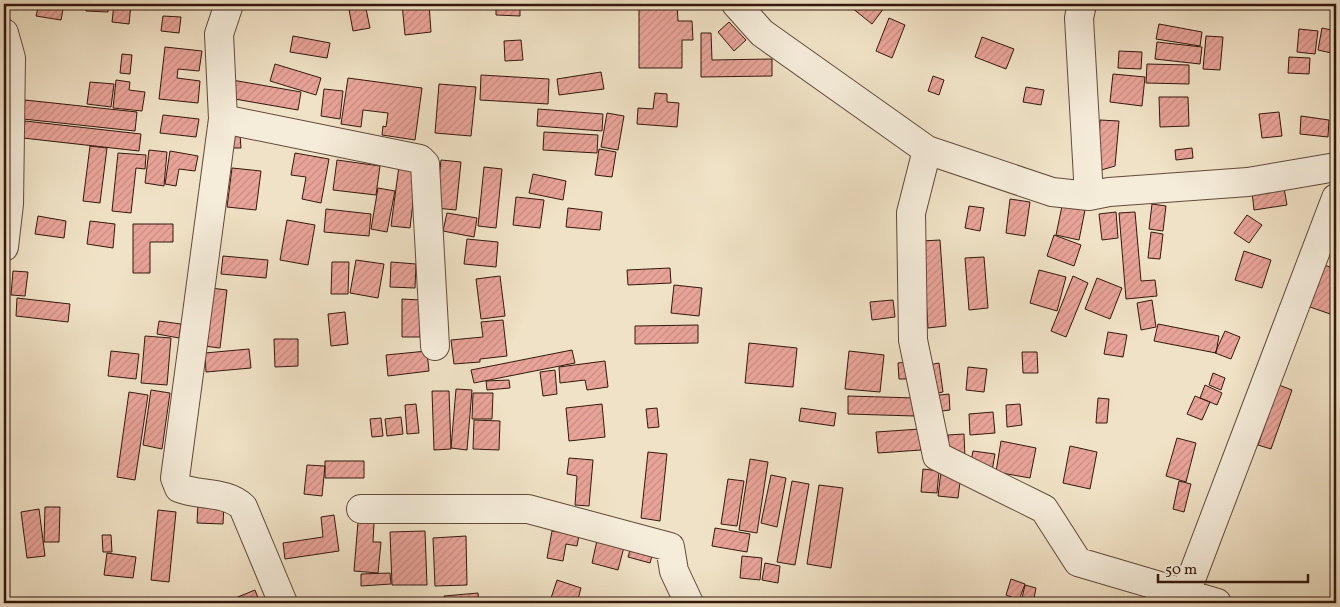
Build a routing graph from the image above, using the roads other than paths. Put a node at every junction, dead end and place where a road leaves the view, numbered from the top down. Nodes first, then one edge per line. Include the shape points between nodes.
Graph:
1 (229, 4) edge
2 (736, 4) edge
3 (1082, 4) edge
4 (4, 33) edge
5 (223, 119) junction
6 (927, 150) junction
7 (1336, 168) edge
8 (1090, 196) junction
9 (1336, 198) edge
10 (4, 247) edge
11 (435, 346) dead end
12 (360, 509) dead end
13 (1184, 598) edge
14 (283, 603) edge
15 (689, 603) edge
16 (1217, 603) edge

1 - 5 street via 219,34
2 - 6 street via 762,33
3 - 8 street via 1079,18
4 - 10 street via 11,58
5 - 11 street via 420,159 425,164
5 - 14 street via 175,478 179,488 237,501 243,507
6 - 8 street via 1052,192
6 - 13 street via 911,213 913,340 936,456 1044,509 1078,562
7 - 8 street via 1248,182
9 - 13 street
12 - 15 street via 528,509 670,547 674,571
13 - 16 street

